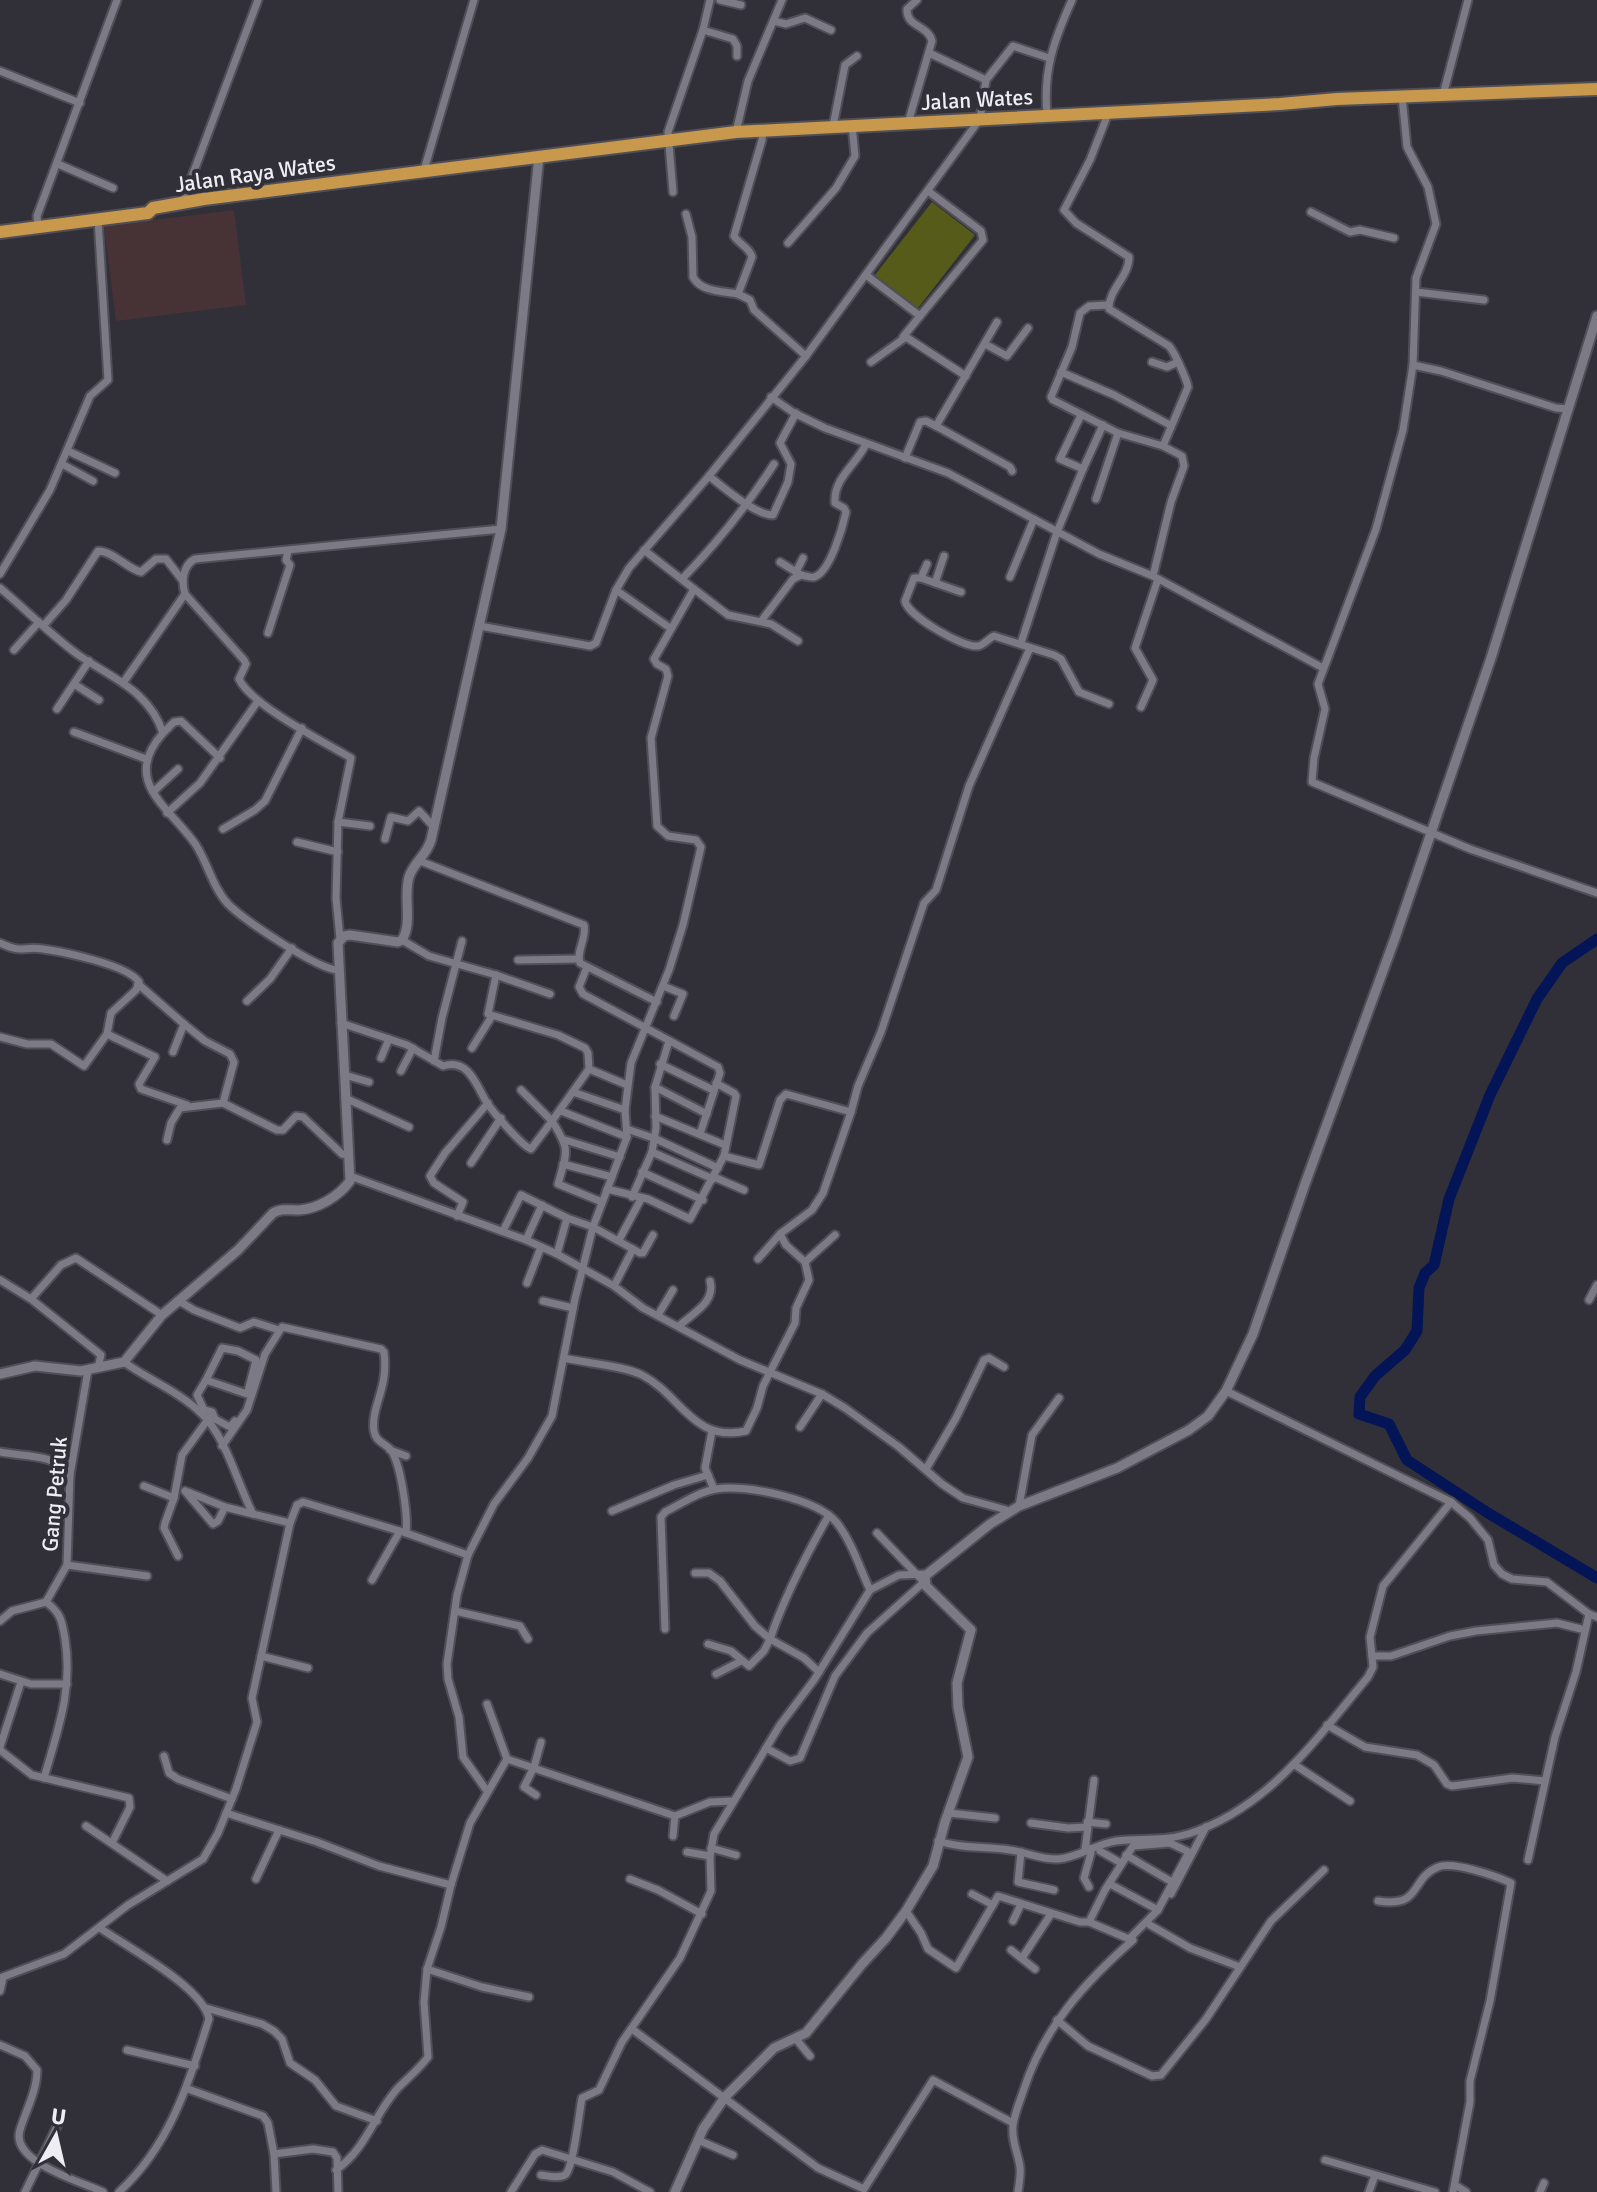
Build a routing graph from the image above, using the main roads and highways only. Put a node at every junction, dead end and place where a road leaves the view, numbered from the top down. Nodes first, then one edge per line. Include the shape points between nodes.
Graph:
1 (1597, 89) edge
2 (362, 178) joint
3 (153, 208) junction
4 (38, 224) junction
5 (0, 229) edge

1 - 2 highway, Jalan Wates via 763,130
2 - 3 highway, Jalan Raya Wates
3 - 4 highway, Jalan Raya Wates
3 - 4 highway, Jalan Raya Wates via 148,213
4 - 5 highway, Jalan Raya Wates

